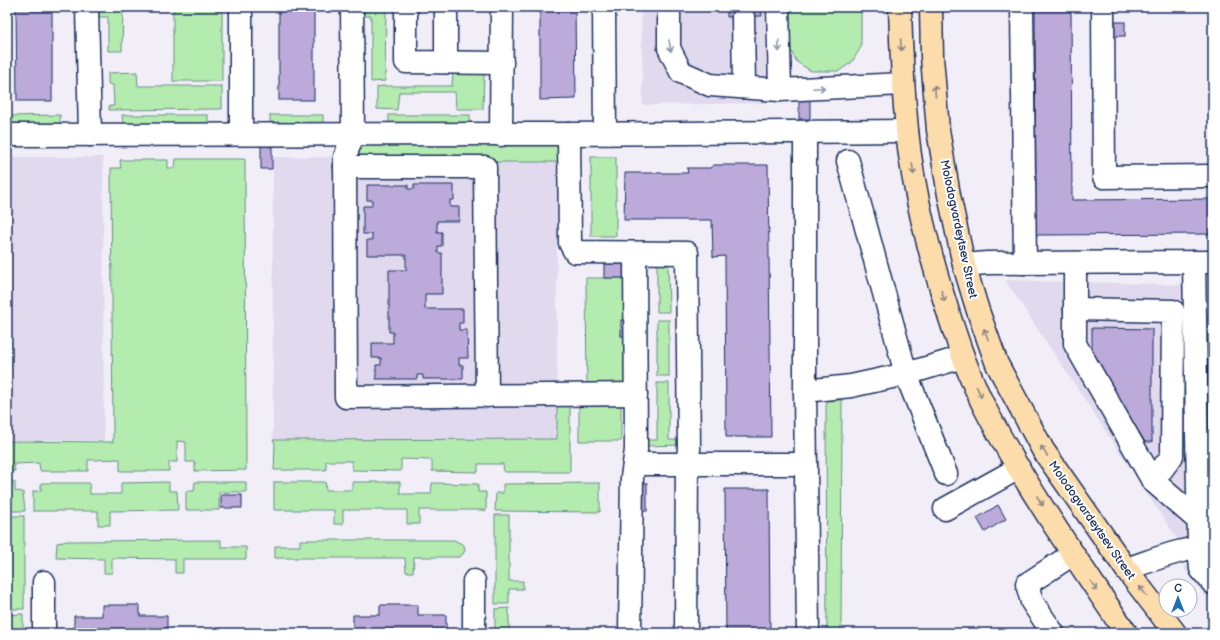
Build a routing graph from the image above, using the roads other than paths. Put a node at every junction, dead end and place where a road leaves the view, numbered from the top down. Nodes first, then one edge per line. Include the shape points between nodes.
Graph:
1 (87, 7) edge
2 (242, 7) edge
3 (352, 7) edge
4 (406, 7) edge
5 (446, 7) edge
6 (502, 7) edge
7 (604, 7) edge
8 (669, 7) edge
9 (778, 7) edge
10 (900, 7) edge
11 (931, 7) edge
12 (1022, 7) edge
13 (1103, 7) edge
14 (743, 16) dead end
15 (446, 62) junction
16 (502, 64) junction
17 (903, 84) junction
18 (744, 87) junction
19 (780, 90) junction
20 (938, 130) junction
21 (907, 131) junction
22 (805, 132) junction
23 (241, 134) junction
24 (353, 134) junction
25 (569, 134) junction
26 (605, 134) junction
27 (7, 135) edge
28 (90, 135) junction
29 (501, 135) junction
30 (848, 161) dead end
31 (346, 167) junction
32 (1213, 176) edge
33 (635, 253) junction
34 (1204, 262) edge
35 (1025, 263) junction
36 (1075, 263) junction
37 (964, 265) junction
38 (1075, 309) junction
39 (1173, 311) junction
40 (1195, 311) junction
41 (963, 357) junction
42 (906, 374) junction
43 (806, 391) junction
44 (636, 394) junction
45 (486, 396) junction
46 (634, 464) junction
47 (687, 464) junction
48 (806, 464) junction
49 (1020, 468) junction
50 (946, 474) dead end
51 (1153, 481) junction
52 (945, 509) dead end
53 (1198, 520) junction
54 (1206, 547) edge
55 (1073, 554) junction
56 (1126, 569) junction
57 (474, 581) dead end
58 (44, 582) dead end
59 (1213, 583) edge
60 (44, 633) edge
61 (474, 633) edge
62 (630, 633) edge
63 (686, 633) edge
64 (808, 633) edge
65 (1053, 633) edge
66 (1126, 633) edge
67 (1175, 633) edge

1 - 28 lane
2 - 23 lane
3 - 24 lane
4 - 15 lane via 406,62
5 - 15 lane
6 - 16 lane
7 - 26 lane
8 -> 18 lane via 669,48 681,72 710,85
9 -> 19 lane
10 -> 17 main road
20 -> 11 main road, Molodogvardeytsev Street
12 - 35 lane
13 - 32 lane via 1104,177
14 - 18 lane
15 - 16 lane
16 - 29 lane
19 -> 17 lane
17 - 21 main road
18 - 19 lane
20 - 21 main road
20 - 37 main road, Molodogvardeytsev Street
21 - 22 lane
21 -> 41 main road via 918,200 939,283
22 - 26 lane
22 - 43 lane
23 - 24 lane
23 - 28 lane
24 - 29 lane
24 - 31 lane via 346,157
25 - 26 lane
25 - 29 lane
25 - 33 lane via 570,242 575,252
27 - 28 lane
30 - 42 lane
31 - 45 lane via 485,167
31 - 45 lane via 346,397
33 - 44 lane
33 - 47 lane via 687,253 690,449
34 - 36 lane
34 - 40 lane
35 - 36 lane
35 - 37 lane
36 - 38 lane
56 -> 37 main road, Molodogvardeytsev Street via 1043,450 997,364
38 - 39 lane
38 - 51 lane via 1075,344
39 - 40 lane
39 - 51 lane via 1172,456
40 - 53 lane
41 - 42 lane
41 -> 49 main road via 987,412
42 - 43 lane via 851,386
42 - 50 lane
43 - 48 lane
44 - 45 lane
44 - 46 lane
46 - 47 lane
46 - 62 lane
47 - 48 lane
47 - 63 lane
48 - 64 lane
49 - 52 lane
49 -> 55 main road
51 - 53 lane
53 - 54 lane
54 - 56 lane via 1179,552
54 - 59 lane via 1202,569
55 - 65 lane via 1027,584 1032,602
55 -> 66 main road
67 -> 56 main road, Molodogvardeytsev Street
57 - 61 lane
58 - 60 lane

